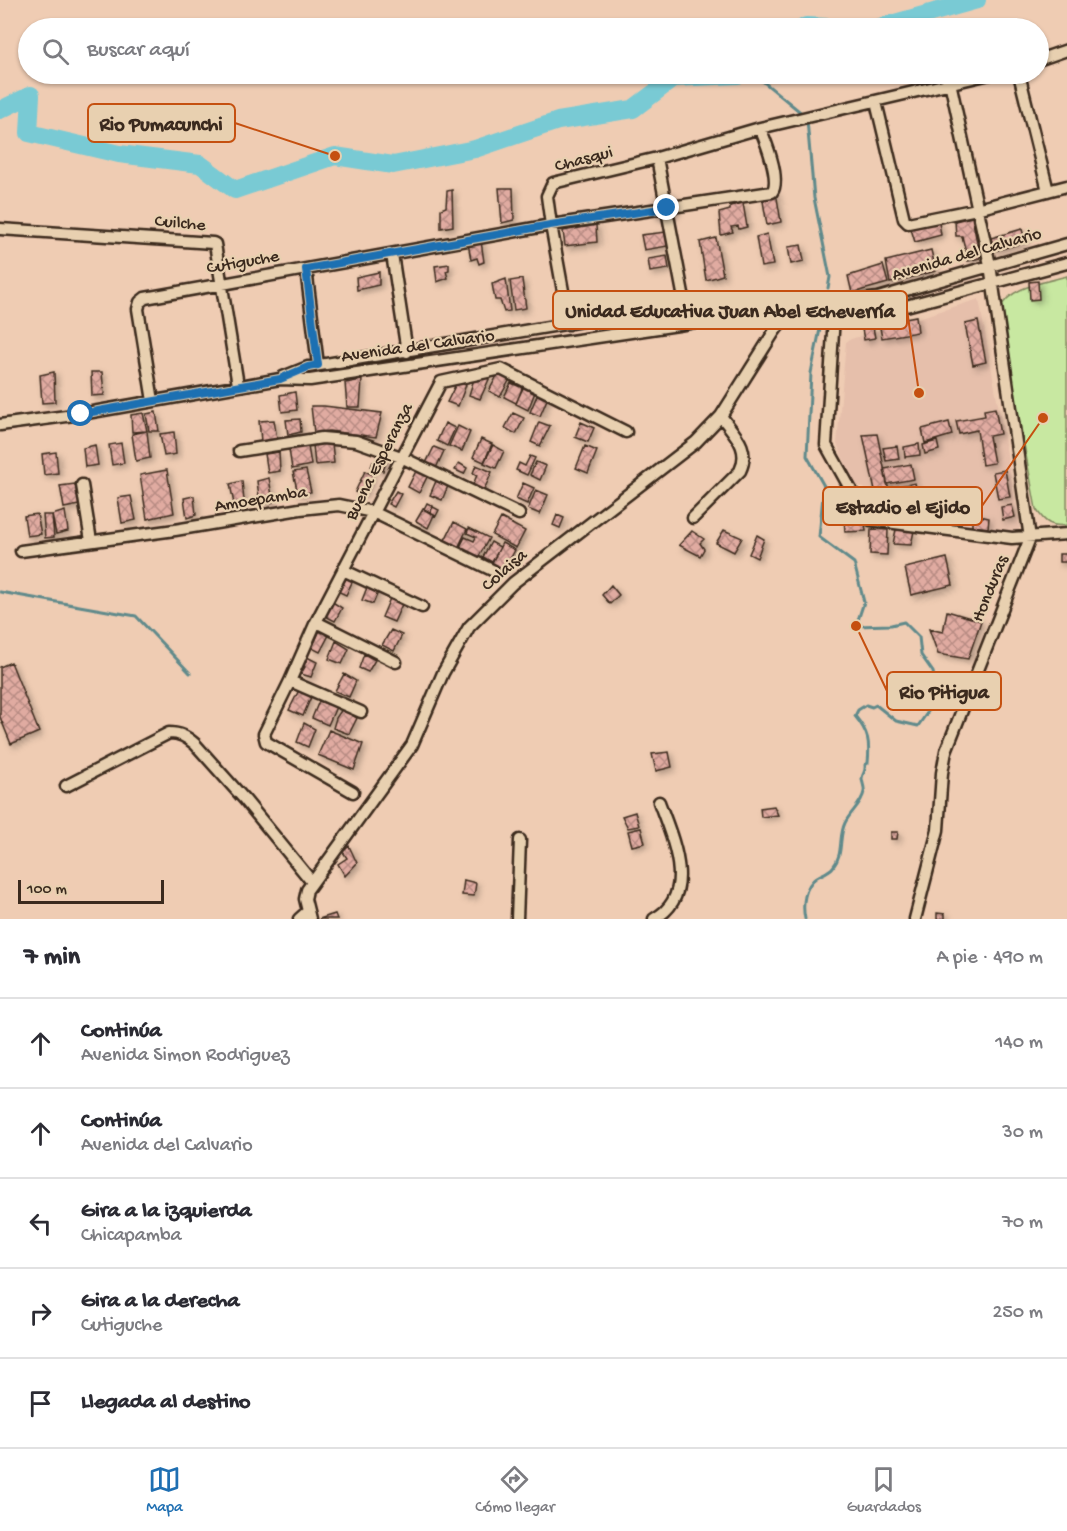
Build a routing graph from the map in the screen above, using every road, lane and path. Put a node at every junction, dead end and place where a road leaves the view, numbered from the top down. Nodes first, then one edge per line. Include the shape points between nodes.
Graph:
1 (1067, 50) edge
2 (1049, 56) edge
3 (943, 84) edge
4 (950, 84) edge
5 (1021, 84) edge
6 (876, 102) junction
7 (760, 128) junction
8 (657, 158) junction
9 (1067, 186) edge
10 (1048, 191) junction
11 (667, 208) junction
12 (977, 209) junction
13 (550, 225) junction
14 (0, 229) edge
15 (1067, 244) edge
16 (392, 254) junction
17 (1067, 263) edge
18 (990, 265) junction
19 (306, 269) junction
20 (992, 283) junction
21 (222, 284) junction
22 (798, 300) junction
23 (685, 304) junction
24 (788, 314) junction
25 (834, 316) junction
26 (568, 324) junction
27 (444, 345) junction
28 (407, 352) junction
29 (443, 360) junction
30 (318, 365) junction
31 (280, 379) junction
32 (441, 382) junction
33 (238, 385) junction
34 (153, 401) junction
35 (721, 416) junction
36 (0, 425) edge
37 (626, 432) dead end
38 (239, 451) dead end
39 (401, 457) junction
40 (82, 485) dead end
41 (372, 512) junction
42 (519, 514) dead end
43 (693, 518) dead end
44 (1067, 534) edge
45 (1030, 538) junction
46 (92, 541) junction
47 (21, 551) dead end
48 (343, 570) junction
49 (494, 571) dead end
50 (422, 608) dead end
51 (316, 622) junction
52 (396, 662) dead end
53 (290, 681) junction
54 (361, 712) dead end
55 (66, 786) dead end
56 (353, 792) dead end
57 (659, 802) dead end
58 (520, 840) dead end
59 (312, 882) junction
60 (309, 915) edge
61 (299, 919) edge
62 (517, 919) edge
63 (654, 919) edge
64 (915, 919) edge

1 - 2 street
3 - 6 street, Chasqui
4 - 12 street, Honduras
5 - 10 street
6 - 7 street, Chasqui
6 - 12 street via 904,219 914,223
7 - 8 street, Chasqui
7 - 11 street, Cutiguche via 775,178 772,192
8 - 11 street
8 - 13 street, Chasqui via 553,183 548,196
9 - 10 street
10 - 12 street
11 - 13 street, Cutiguche
11 - 23 street
12 - 18 street, Honduras
13 - 16 street, Cutiguche
13 - 26 street, Chasqui
14 - 21 street, Cuilche via 210,241 215,244
15 - 18 street, Avenida del Calvario
16 - 19 street, Cutiguche
16 - 28 street
17 - 20 street, Avenida del Calvario
18 - 20 street, Honduras
18 - 22 street, Avenida del Calvario via 878,298 843,303
19 - 21 street, Cutiguche
19 - 30 street
20 - 25 street, Avenida del Calvario via 891,310
20 - 45 street, Honduras
21 - 33 street, Cuilche
21 - 34 street, Cutiguche via 140,302
22 - 23 street, Avenida del Calvario
22 - 24 street, Colaisa
23 - 26 street, Avenida del Calvario
24 - 25 street, Avenida del Calvario
24 - 29 street, Avenida del Calvario via 758,311
24 - 35 street, Colaisa
25 - 45 street via 826,445 866,517
26 - 27 street, Avenida del Calvario
27 - 28 street, Avenida del Calvario
27 - 29 street
28 - 30 street, Avenida del Calvario
29 - 31 street, Avenida del Calvario via 310,380
29 - 32 street
30 - 31 street, Avenida del Calvario
31 - 33 street
32 - 37 street via 501,369
32 - 39 street, Buena Esperanza
33 - 34 street
34 - 36 street
35 - 43 street via 740,443 744,462 740,471
35 - 59 street, Colaisa via 696,442 513,583 469,627 443,673 412,745
38 - 39 street via 322,438 356,441
39 - 41 street, Buena Esperanza
39 - 42 street
40 - 46 street
41 - 46 street, Amoepamba via 339,505 300,509
41 - 48 street, Buena Esperanza
41 - 49 street, Amoepamba
44 - 45 street
45 - 64 street, Honduras via 946,752 938,830
46 - 47 street, Amoepamba
48 - 50 street
48 - 51 street, Buena Esperanza
51 - 52 street
51 - 53 street, Buena Esperanza
53 - 54 street
53 - 56 street, Buena Esperanza via 264,739
55 - 59 street via 169,733 177,733 195,744
57 - 63 street via 676,854 679,892 672,905
58 - 62 street
59 - 60 street, Colaisa via 305,899
60 - 61 street

